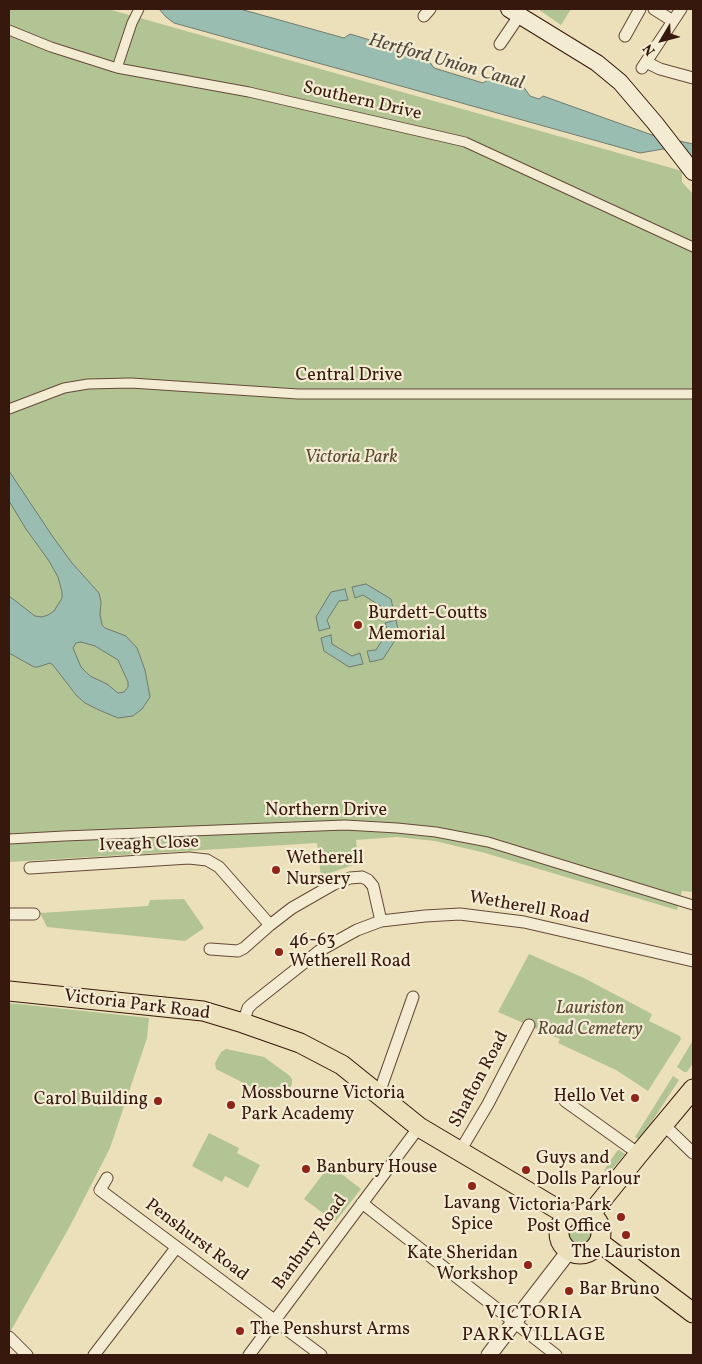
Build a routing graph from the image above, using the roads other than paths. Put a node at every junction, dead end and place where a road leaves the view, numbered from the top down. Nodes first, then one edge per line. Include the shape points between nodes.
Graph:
1 (640, 9) edge
2 (654, 9) edge
3 (681, 9) edge
4 (514, 12) edge
5 (137, 13) edge
6 (673, 21) junction
7 (9, 30) edge
8 (625, 36) dead end
9 (500, 44) dead end
10 (117, 68) junction
11 (693, 78) edge
12 (691, 169) edge
13 (693, 247) edge
14 (693, 394) edge
15 (9, 409) edge
16 (9, 839) edge
17 (30, 868) dead end
18 (693, 905) edge
19 (9, 914) edge
20 (34, 914) dead end
21 (381, 921) junction
22 (270, 925) junction
23 (210, 949) dead end
24 (693, 961) edge
25 (9, 991) edge
26 (413, 997) dead end
27 (243, 1022) junction
28 (529, 1025) dead end
29 (693, 1089) edge
30 (378, 1096) junction
31 (565, 1101) dead end
32 (664, 1125) junction
33 (419, 1128) junction
34 (460, 1151) junction
35 (693, 1153) edge
36 (639, 1154) junction
37 (107, 1178) dead end
38 (362, 1203) junction
39 (569, 1216) junction
40 (591, 1216) junction
41 (599, 1242) junction
42 (176, 1248) junction
43 (568, 1251) junction
44 (693, 1313) edge
45 (274, 1322) junction
46 (513, 1323) junction
47 (9, 1337) edge
48 (27, 1355) edge
49 (94, 1355) edge
50 (249, 1355) edge
51 (320, 1355) edge
52 (488, 1355) edge
53 (556, 1355) edge

1 - 8 street
2 - 6 street
3 - 6 street
4 - 9 street
4 - 12 main road via 615,77
5 - 10 street
6 - 11 street via 644,65
7 - 10 street, Southern Drive
10 - 13 street, Southern Drive via 249,92 465,142
14 - 15 street, Central Drive via 298,394 131,383 64,388
16 - 18 street, Northern Drive via 345,824 397,828 488,842
17 - 22 street, Iveagh Close via 200,858 219,867
19 - 20 street
21 - 22 street via 373,886 368,880 356,877 344,879 304,900
21 - 24 street, Wetherell Road via 460,914 524,922
21 - 27 street, Wetherell Road via 319,951 252,1004
22 - 23 street via 238,951
25 - 27 main road, Victoria Park Road via 203,1011
26 - 30 street
27 - 30 main road, Victoria Park Road via 321,1053 342,1065
28 - 34 street, Shafton Road
29 - 32 main road
30 - 33 main road, Victoria Park Road
31 - 36 street
32 - 35 street
32 - 36 main road
33 - 34 main road, Victoria Park Road
33 - 38 street, Banbury Road
34 - 39 main road, Victoria Park Road
36 - 40 main road
37 - 42 street, Penshurst Road via 100,1190
38 - 45 street, Banbury Road
38 - 46 street
39 - 40 main road via 582,1212
39 - 43 main road via 559,1231
40 - 41 main road via 600,1228
41 - 43 main road via 584,1254
41 - 44 main road
42 - 45 street, Penshurst Road
42 - 49 street
43 - 46 street
45 - 50 street, Banbury Road
45 - 51 street, Penshurst Road
46 - 52 street
46 - 53 street
47 - 48 street

